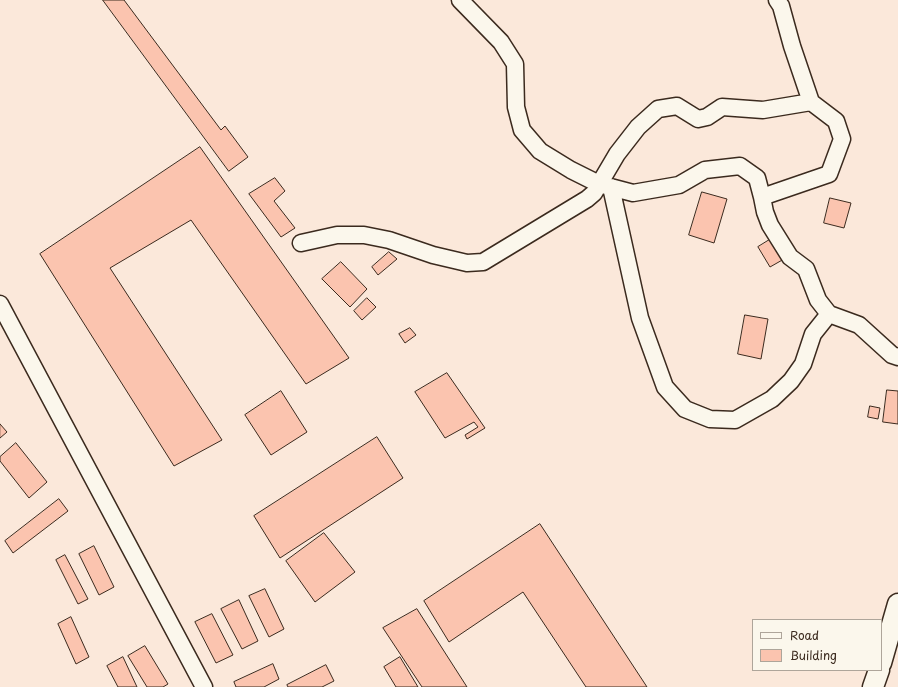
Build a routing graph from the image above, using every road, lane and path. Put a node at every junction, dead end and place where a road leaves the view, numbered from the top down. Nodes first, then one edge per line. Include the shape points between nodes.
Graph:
1 (460, 0) edge
2 (777, 0) edge
3 (811, 102) junction
4 (605, 186) junction
5 (762, 197) junction
6 (301, 243) dead end
7 (0, 304) edge
8 (829, 314) junction
9 (898, 357) edge
10 (898, 604) edge
11 (882, 660) edge
12 (879, 671) edge
13 (204, 687) edge
14 (873, 687) edge

1 - 4 street via 501,42 515,64 516,107 522,130 540,151 571,170
2 - 3 street
3 - 4 street via 763,110 722,107 708,117 698,119 677,106 658,108 638,127 617,154
3 - 5 street via 836,121 842,139 829,174
4 - 5 street via 633,193 679,184 705,170 740,166 757,178
4 - 6 street via 483,262 467,263 364,235 337,235
4 - 8 street via 640,318 665,388 685,409 710,419 735,420 772,399 791,381 803,364 813,334
5 - 8 street via 770,225 790,257 806,269 818,300
7 - 13 street
8 - 9 street via 860,325 892,355
10 - 11 main road
12 - 14 main road

